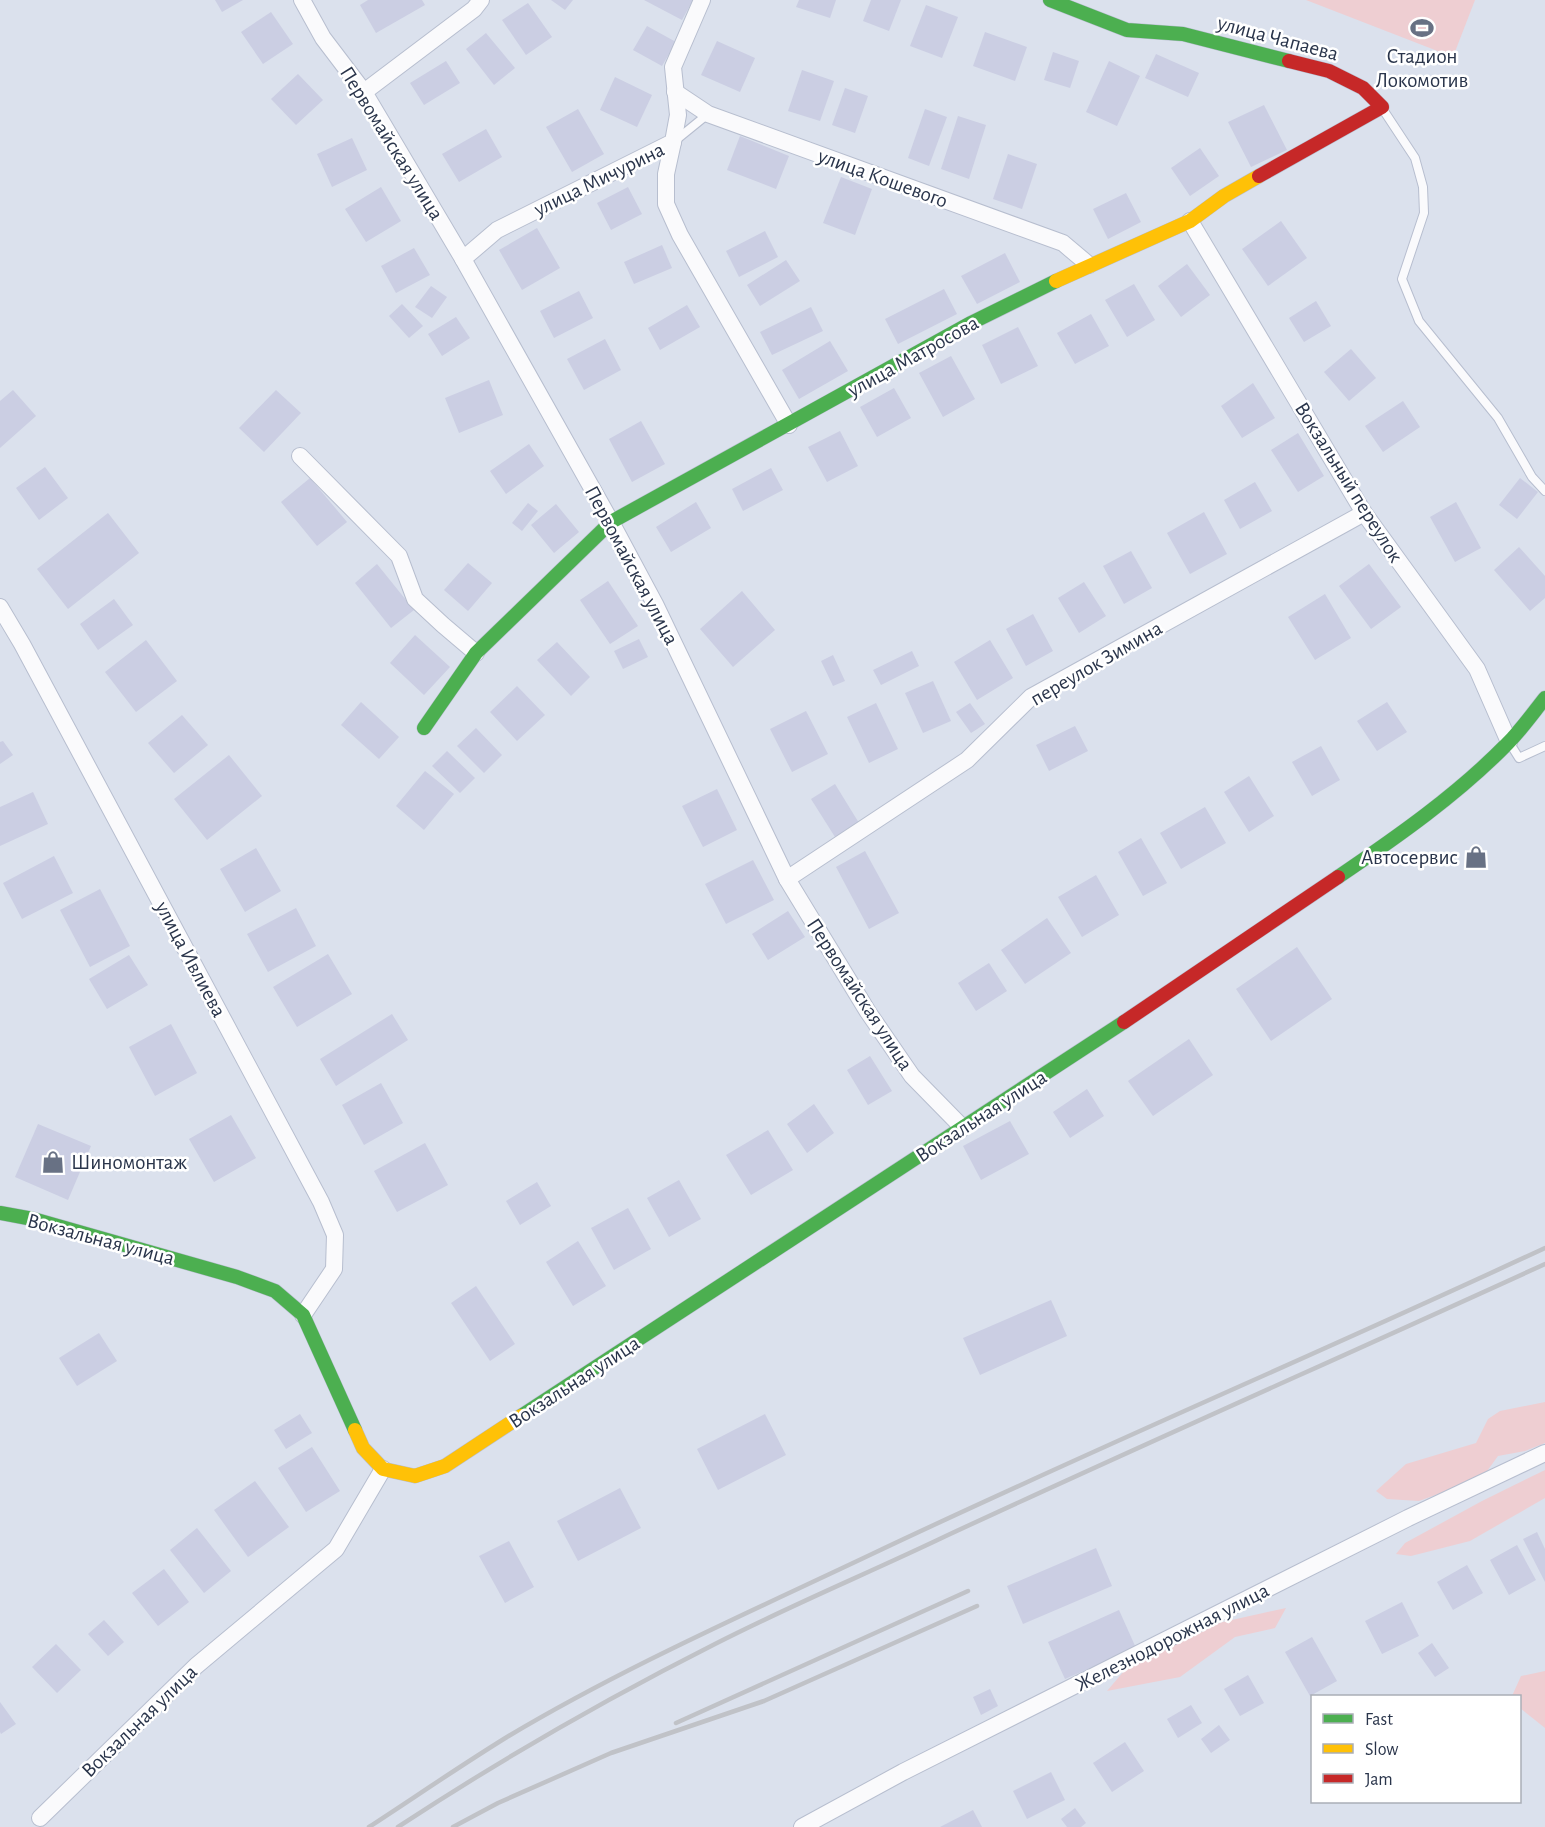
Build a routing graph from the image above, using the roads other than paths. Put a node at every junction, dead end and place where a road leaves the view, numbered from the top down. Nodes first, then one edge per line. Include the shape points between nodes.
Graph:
1 (302, 0) edge
2 (482, 0) edge
3 (702, 0) edge
4 (1050, 0) edge
5 (364, 92) junction
6 (675, 92) junction
7 (1382, 107) junction
8 (708, 114) junction
9 (673, 142) junction
10 (1190, 221) junction
11 (462, 259) junction
12 (1089, 265) junction
13 (789, 425) junction
14 (300, 456) dead end
15 (1545, 491) edge
16 (1364, 513) junction
17 (610, 522) junction
18 (0, 608) edge
19 (477, 653) junction
20 (1545, 698) edge
21 (424, 728) dead end
22 (1509, 742) junction
23 (1545, 746) edge
24 (786, 879) junction
25 (963, 1128) junction
26 (0, 1213) edge
27 (303, 1315) junction
28 (1545, 1453) edge
29 (383, 1469) junction
30 (39, 1823) edge
31 (802, 1827) edge

1 - 5 street, Первомайская улица via 323,38
2 - 5 street
3 - 6 street, улица Мичурина via 673,68
4 - 7 street, улица Чапаева via 1127,30 1183,34 1329,71 1363,88
5 - 11 street, Первомайская улица
6 - 8 street, улица Кошевого
6 - 9 street, улица Мичурина via 678,115
7 - 10 street, улица Матросова via 1224,196
7 - 15 lane via 1415,158 1422,187 1424,213 1402,279 1419,321 1498,418 1532,477
8 - 9 lane
8 - 12 street, улица Кошевого via 1063,243
9 - 11 street, улица Мичурина via 497,230
9 - 13 street via 666,174 666,204
10 - 12 street, улица Матросова
10 - 16 street, Вокзальный переулок
11 - 17 street, Первомайская улица
12 - 13 street, улица Матросова via 971,323
13 - 17 street, улица Матросова
14 - 19 street via 399,556 415,599
16 - 22 street, Вокзальный переулок via 1477,669
16 - 24 street, переулок Зимина via 1031,697 967,760
17 - 19 street, улица Матросова
17 - 24 street, Первомайская улица via 656,604
18 - 27 street, улица Ивлиева via 321,1202 335,1235 334,1269
19 - 21 street, улица Матросова
20 - 22 street, Вокзальная улица
22 - 23 lane via 1519,758
22 - 25 street, Вокзальная улица via 1477,773 1388,843
24 - 25 street, Первомайская улица via 912,1076
25 - 29 street, Вокзальная улица via 446,1466 415,1476
26 - 27 street, Вокзальная улица via 237,1277 275,1291
27 - 29 street, Вокзальная улица via 363,1448
28 - 31 street, Железнодорожная улица via 903,1772
29 - 30 street, Вокзальная улица via 336,1549 196,1666

